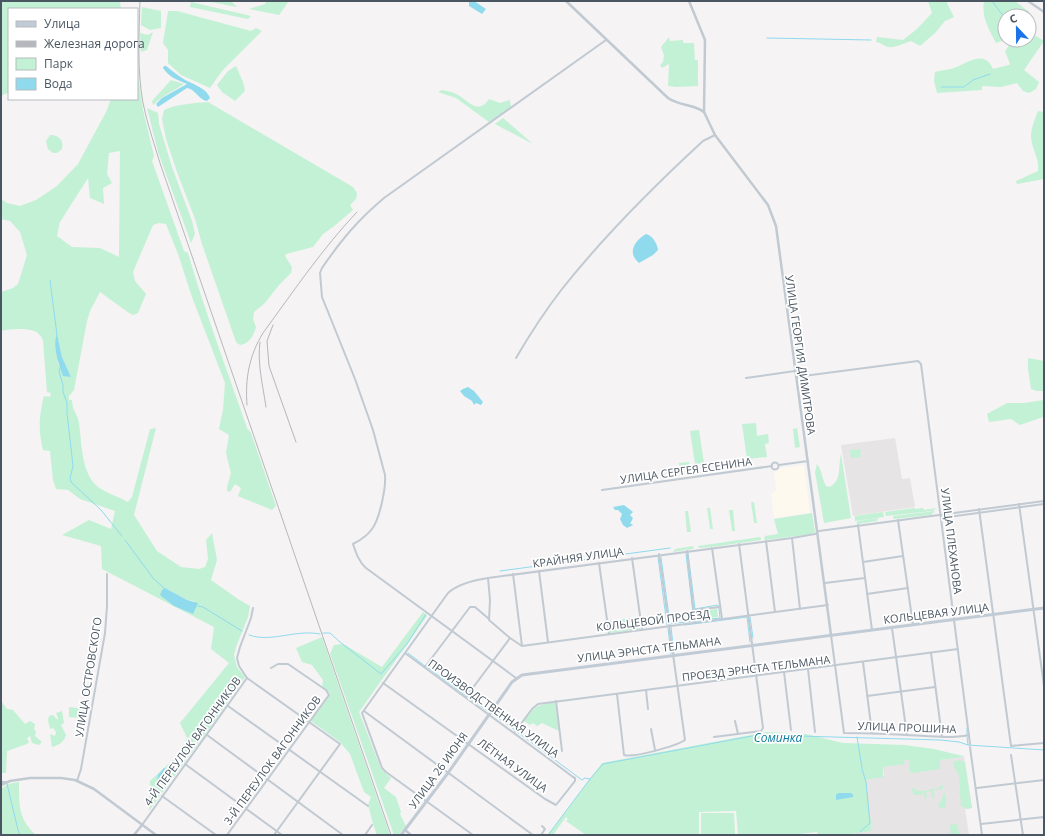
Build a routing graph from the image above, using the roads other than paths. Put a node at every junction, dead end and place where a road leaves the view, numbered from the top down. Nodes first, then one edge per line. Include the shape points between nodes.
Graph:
1 (566, 1) edge
2 (689, 1) edge
3 (1028, 1) edge
4 (1044, 12) edge
5 (606, 40) junction
6 (704, 112) junction
7 (714, 135) junction
8 (516, 358) dead end
9 (795, 371) junction
10 (796, 377) junction
11 (746, 378) dead end
12 (808, 461) junction
13 (772, 466) junction
14 (779, 466) junction
15 (602, 490) dead end
16 (1044, 500) edge
17 (1019, 504) junction
18 (1044, 504) edge
19 (1020, 508) junction
20 (979, 509) junction
21 (980, 513) junction
22 (941, 514) junction
23 (941, 518) junction
24 (898, 520) junction
25 (858, 525) junction
26 (817, 533) junction
27 (792, 538) junction
28 (766, 541) junction
29 (739, 544) junction
30 (712, 548) junction
31 (687, 551) junction
32 (659, 554) junction
33 (903, 556) junction
34 (632, 558) junction
35 (863, 562) junction
36 (599, 563) junction
37 (539, 571) junction
38 (107, 574) dead end
39 (513, 574) junction
40 (488, 578) junction
41 (865, 578) junction
42 (825, 583) junction
43 (908, 588) junction
44 (867, 594) junction
45 (828, 606) junction
46 (720, 607) junction
47 (253, 608) dead end
48 (1044, 608) edge
49 (800, 609) junction
50 (1034, 609) junction
51 (694, 610) junction
52 (775, 612) junction
53 (993, 614) junction
54 (433, 616) junction
55 (749, 616) junction
56 (722, 619) junction
57 (954, 619) junction
58 (489, 620) junction
59 (695, 623) junction
60 (912, 625) junction
61 (669, 626) junction
62 (892, 628) junction
63 (642, 630) junction
64 (872, 630) junction
65 (452, 631) junction
66 (609, 634) junction
67 (831, 635) junction
68 (510, 638) junction
69 (548, 642) junction
70 (522, 646) junction
71 (752, 646) junction
72 (958, 649) junction
73 (405, 653) junction
74 (930, 653) junction
75 (673, 655) junction
76 (896, 657) junction
77 (493, 660) junction
78 (863, 662) junction
79 (835, 665) junction
80 (425, 667) junction
81 (271, 668) dead end
82 (808, 669) junction
83 (784, 672) junction
84 (756, 676) junction
85 (247, 678) junction
86 (516, 678) junction
87 (383, 683) junction
88 (677, 686) junction
89 (1044, 686) edge
90 (935, 687) junction
91 (646, 690) junction
92 (901, 692) junction
93 (617, 694) junction
94 (867, 696) junction
95 (466, 697) junction
96 (556, 701) junction
97 (228, 706) junction
98 (648, 709) dead end
99 (363, 712) junction
100 (489, 715) junction
101 (310, 721) junction
102 (735, 721) dead end
103 (651, 729) dead end
104 (791, 730) dead end
105 (514, 732) junction
106 (815, 732) dead end
107 (844, 733) joint
108 (872, 733) junction
109 (738, 734) junction
110 (207, 735) junction
111 (907, 735) junction
112 (969, 735) junction
113 (714, 737) dead end
114 (942, 737) junction
115 (1044, 743) edge
116 (469, 744) junction
117 (288, 750) junction
118 (655, 750) junction
119 (562, 751) dead end
120 (1011, 755) dead end
121 (185, 764) junction
122 (320, 773) junction
123 (448, 773) junction
124 (267, 779) junction
125 (1044, 780) edge
126 (77, 781) junction
127 (1, 784) edge
128 (1015, 784) junction
129 (977, 788) junction
130 (162, 796) junction
131 (299, 802) junction
132 (427, 802) junction
133 (556, 805) joint
134 (368, 806) dead end
135 (245, 809) junction
136 (1044, 817) edge
137 (1020, 820) junction
138 (981, 824) junction
139 (142, 825) junction
140 (372, 825) dead end
141 (542, 826) dead end
142 (405, 830) junction
143 (277, 831) junction
144 (134, 835) edge
145 (156, 835) edge
146 (216, 835) edge
147 (227, 835) edge
148 (274, 835) edge
149 (282, 835) edge
150 (343, 835) edge
151 (365, 835) edge
152 (401, 835) edge
153 (411, 835) edge
154 (473, 835) edge
155 (533, 835) edge
156 (541, 835) edge
157 (982, 835) edge
158 (1022, 835) edge

1 - 5 street
2 - 6 street, УЛИЦА ГЕОРГИЯ ДИМИТРОВА via 705,40
3 - 4 street
5 - 6 street via 669,99
5 - 54 street via 384,198 348,231 320,273 322,297 357,385 385,474 374,527 368,535 353,544 361,564
6 - 7 street, УЛИЦА ГЕОРГИЯ ДИМИТРОВА
7 - 8 street via 700,144 637,204 584,263 540,319
7 - 9 street, УЛИЦА ГЕОРГИЯ ДИМИТРОВА via 766,203 774,218
9 - 10 street, УЛИЦА ГЕОРГИЯ ДИМИТРОВА
9 - 11 street
10 - 12 street, УЛИЦА ГЕОРГИЯ ДИМИТРОВА
10 - 22 street, УЛИЦА ПЛЕХАНОВА via 918,361 921,364
12 - 14 street, УЛИЦА СЕРГЕЯ ЕСЕНИНА
12 - 26 street, УЛИЦА ГЕОРГИЯ ДИМИТРОВА
13 - 14 street, УЛИЦА СЕРГЕЯ ЕСЕНИНА via 775,463
13 - 14 street, УЛИЦА СЕРГЕЯ ЕСЕНИНА via 776,470
13 - 15 street, УЛИЦА СЕРГЕЯ ЕСЕНИНА
16 - 17 street, КРАЙНЯЯ УЛИЦА
17 - 19 street
17 - 20 street, КРАЙНЯЯ УЛИЦА
18 - 19 street
19 - 21 street
19 - 50 street
20 - 21 street
20 - 22 street, КРАЙНЯЯ УЛИЦА
21 - 23 street
21 - 53 street
22 - 23 street, УЛИЦА ПЛЕХАНОВА
22 - 24 street, КРАЙНЯЯ УЛИЦА
23 - 57 street, УЛИЦА ПЛЕХАНОВА
24 - 25 street, КРАЙНЯЯ УЛИЦА
24 - 33 street
25 - 26 street, КРАЙНЯЯ УЛИЦА
25 - 35 street
26 - 27 street, КРАЙНЯЯ УЛИЦА
26 - 42 street, УЛИЦА ГЕОРГИЯ ДИМИТРОВА
27 - 28 street, КРАЙНЯЯ УЛИЦА
27 - 49 street
28 - 29 street, КРАЙНЯЯ УЛИЦА
28 - 52 street
29 - 30 street, КРАЙНЯЯ УЛИЦА
29 - 55 street
30 - 31 street, КРАЙНЯЯ УЛИЦА
30 - 46 street
31 - 32 street, КРАЙНЯЯ УЛИЦА
31 - 51 street
32 - 34 street, КРАЙНЯЯ УЛИЦА
32 - 61 street
33 - 35 street
33 - 43 street
34 - 36 street, КРАЙНЯЯ УЛИЦА
34 - 63 street
35 - 41 street
36 - 37 street, КРАЙНЯЯ УЛИЦА
36 - 66 street
37 - 39 street, КРАЙНЯЯ УЛИЦА
37 - 69 street
38 - 126 street, УЛИЦА ОСТРОВСКОГО via 105,633
39 - 40 street, КРАЙНЯЯ УЛИЦА
39 - 70 street
40 - 54 street, КРАЙНЯЯ УЛИЦА via 478,579 452,590
40 - 58 street
41 - 42 street
41 - 44 street
42 - 45 street, УЛИЦА ГЕОРГИЯ ДИМИТРОВА
43 - 44 street
43 - 60 street
44 - 64 street
45 - 49 street, КОЛЬЦЕВОЙ ПРОЕЗД
45 - 67 street, УЛИЦА ГЕОРГИЯ ДИМИТРОВА
46 - 51 street
46 - 56 street
47 - 85 street, 4-Й ПЕРЕУЛОК ВАГОННИКОВ via 237,658
48 - 50 main road, КОЛЬЦЕВАЯ УЛИЦА
49 - 52 street, КОЛЬЦЕВОЙ ПРОЕЗД
50 - 53 main road, КОЛЬЦЕВАЯ УЛИЦА
50 - 89 street
51 - 59 street
52 - 55 street, КОЛЬЦЕВОЙ ПРОЕЗД
53 - 57 main road, КОЛЬЦЕВАЯ УЛИЦА
53 - 115 street via 1010,746
54 - 65 street
54 - 73 street, КРАЙНЯЯ УЛИЦА
55 - 56 street, КОЛЬЦЕВОЙ ПРОЕЗД
55 - 71 street
56 - 59 street, КОЛЬЦЕВОЙ ПРОЕЗД
57 - 60 main road, КОЛЬЦЕВАЯ УЛИЦА
57 - 72 street, УЛИЦА ПЛЕХАНОВА
58 - 65 street via 473,606
58 - 68 street
59 - 61 street, КОЛЬЦЕВОЙ ПРОЕЗД
60 - 62 main road, КОЛЬЦЕВАЯ УЛИЦА
61 - 63 street, КОЛЬЦЕВОЙ ПРОЕЗД
61 - 75 street
62 - 64 main road, КОЛЬЦЕВАЯ УЛИЦА
62 - 76 street
63 - 66 street, КОЛЬЦЕВОЙ ПРОЕЗД
64 - 67 main road, КОЛЬЦЕВАЯ УЛИЦА
65 - 77 street
65 - 80 street
66 - 69 street, КОЛЬЦЕВОЙ ПРОЕЗД
67 - 71 main road, УЛИЦА ЭРНСТА ТЕЛЬМАНА
67 - 79 street, УЛИЦА ГЕОРГИЯ ДИМИТРОВА
68 - 70 street
68 - 77 street
69 - 70 street, КОЛЬЦЕВОЙ ПРОЕЗД
71 - 75 main road, УЛИЦА ЭРНСТА ТЕЛЬМАНА
71 - 84 street
72 - 74 street, ПРОЕЗД ЭРНСТА ТЕЛЬМАНА
72 - 112 street, УЛИЦА ПЛЕХАНОВА
73 - 80 street, ПРОИЗВОДСТВЕННАЯ УЛИЦА
73 - 87 street, КРАЙНЯЯ УЛИЦА
74 - 76 street, ПРОЕЗД ЭРНСТА ТЕЛЬМАНА
74 - 90 street
75 - 86 main road, УЛИЦА ЭРНСТА ТЕЛЬМАНА via 525,674
75 - 88 street
76 - 78 street, ПРОЕЗД ЭРНСТА ТЕЛЬМАНА
76 - 92 street
77 - 86 street
77 - 95 street
78 - 79 street, ПРОЕЗД ЭРНСТА ТЕЛЬМАНА
78 - 94 street
79 - 82 street, ПРОЕЗД ЭРНСТА ТЕЛЬМАНА
79 - 107 street, УЛИЦА ГЕОРГИЯ ДИМИТРОВА
80 - 95 street, ПРОИЗВОДСТВЕННАЯ УЛИЦА
81 - 101 street, 3-Й ПЕРЕУЛОК ВАГОННИКОВ via 278,664 288,664 326,690 329,695
82 - 83 street, ПРОЕЗД ЭРНСТА ТЕЛЬМАНА
82 - 106 street
83 - 84 street, ПРОЕЗД ЭРНСТА ТЕЛЬМАНА
83 - 104 street
84 - 88 street, ПРОЕЗД ЭРНСТА ТЕЛЬМАНА
84 - 109 street via 763,728 761,731
85 - 97 street, 4-Й ПЕРЕУЛОК ВАГОННИКОВ
85 - 101 street
86 - 100 main road
87 - 99 street, КРАЙНЯЯ УЛИЦА
87 - 116 street, ЛЁТНАЯ УЛИЦА
88 - 91 street, ПРОЕЗД ЭРНСТА ТЕЛЬМАНА
88 - 118 street via 685,740
90 - 92 street
90 - 114 street
91 - 93 street, ПРОЕЗД ЭРНСТА ТЕЛЬМАНА
91 - 98 street
92 - 94 street
92 - 111 street
93 - 96 street, ПРОЕЗД ЭРНСТА ТЕЛЬМАНА
93 - 118 street via 624,755
94 - 108 street
95 - 100 street, ПРОИЗВОДСТВЕННАЯ УЛИЦА
96 - 105 street, ПРОЕЗД ЭРНСТА ТЕЛЬМАНА via 535,706
96 - 119 street
97 - 110 street, 4-Й ПЕРЕУЛОК ВАГОННИКОВ
97 - 117 street
99 - 123 street
99 - 132 street via 382,768
100 - 105 street, ПРОИЗВОДСТВЕННАЯ УЛИЦА
100 - 116 main road, УЛИЦА 26 ИЮНЯ
101 - 117 street, 3-Й ПЕРЕУЛОК ВАГОННИКОВ
101 - 122 street via 340,744
102 - 109 street
103 - 118 street
105 - 133 street, ПРОИЗВОДСТВЕННАЯ УЛИЦА via 575,778
107 - 108 street, УЛИЦА ПРОШИНА
108 - 111 street, УЛИЦА ПРОШИНА
109 - 113 street
110 - 121 street, 4-Й ПЕРЕУЛОК ВАГОННИКОВ
110 - 124 street
111 - 114 street, УЛИЦА ПРОШИНА
112 - 114 street, УЛИЦА ПРОШИНА
112 - 129 street, УЛИЦА ПЛЕХАНОВА
116 - 123 main road, УЛИЦА 26 ИЮНЯ
116 - 133 street, ЛЁТНАЯ УЛИЦА
117 - 122 street
117 - 124 street, 3-Й ПЕРЕУЛОК ВАГОННИКОВ
120 - 128 street
121 - 130 street, 4-Й ПЕРЕУЛОК ВАГОННИКОВ
121 - 135 street
122 - 131 street
122 - 134 street
123 - 132 main road, УЛИЦА 26 ИЮНЯ
123 - 155 street
124 - 131 street
124 - 135 street, 3-Й ПЕРЕУЛОК ВАГОННИКОВ
125 - 128 street
126 - 127 street via 64,778 30,778
126 - 139 street via 94,789
128 - 129 street
128 - 137 street
129 - 138 street, УЛИЦА ПЛЕХАНОВА
130 - 139 street, 4-Й ПЕРЕУЛОК ВАГОННИКОВ
130 - 146 street
131 - 143 street
131 - 150 street
132 - 142 main road, УЛИЦА 26 ИЮНЯ
132 - 154 street
135 - 143 street
135 - 147 street, 3-Й ПЕРЕУЛОК ВАГОННИКОВ
136 - 137 street
137 - 138 street
137 - 158 street
138 - 157 street, УЛИЦА ПЛЕХАНОВА
139 - 144 street, 4-Й ПЕРЕУЛОК ВАГОННИКОВ
139 - 145 street
140 - 151 street
141 - 156 street via 545,829
142 - 152 main road, УЛИЦА 26 ИЮНЯ
142 - 153 street
143 - 148 street
143 - 149 street

